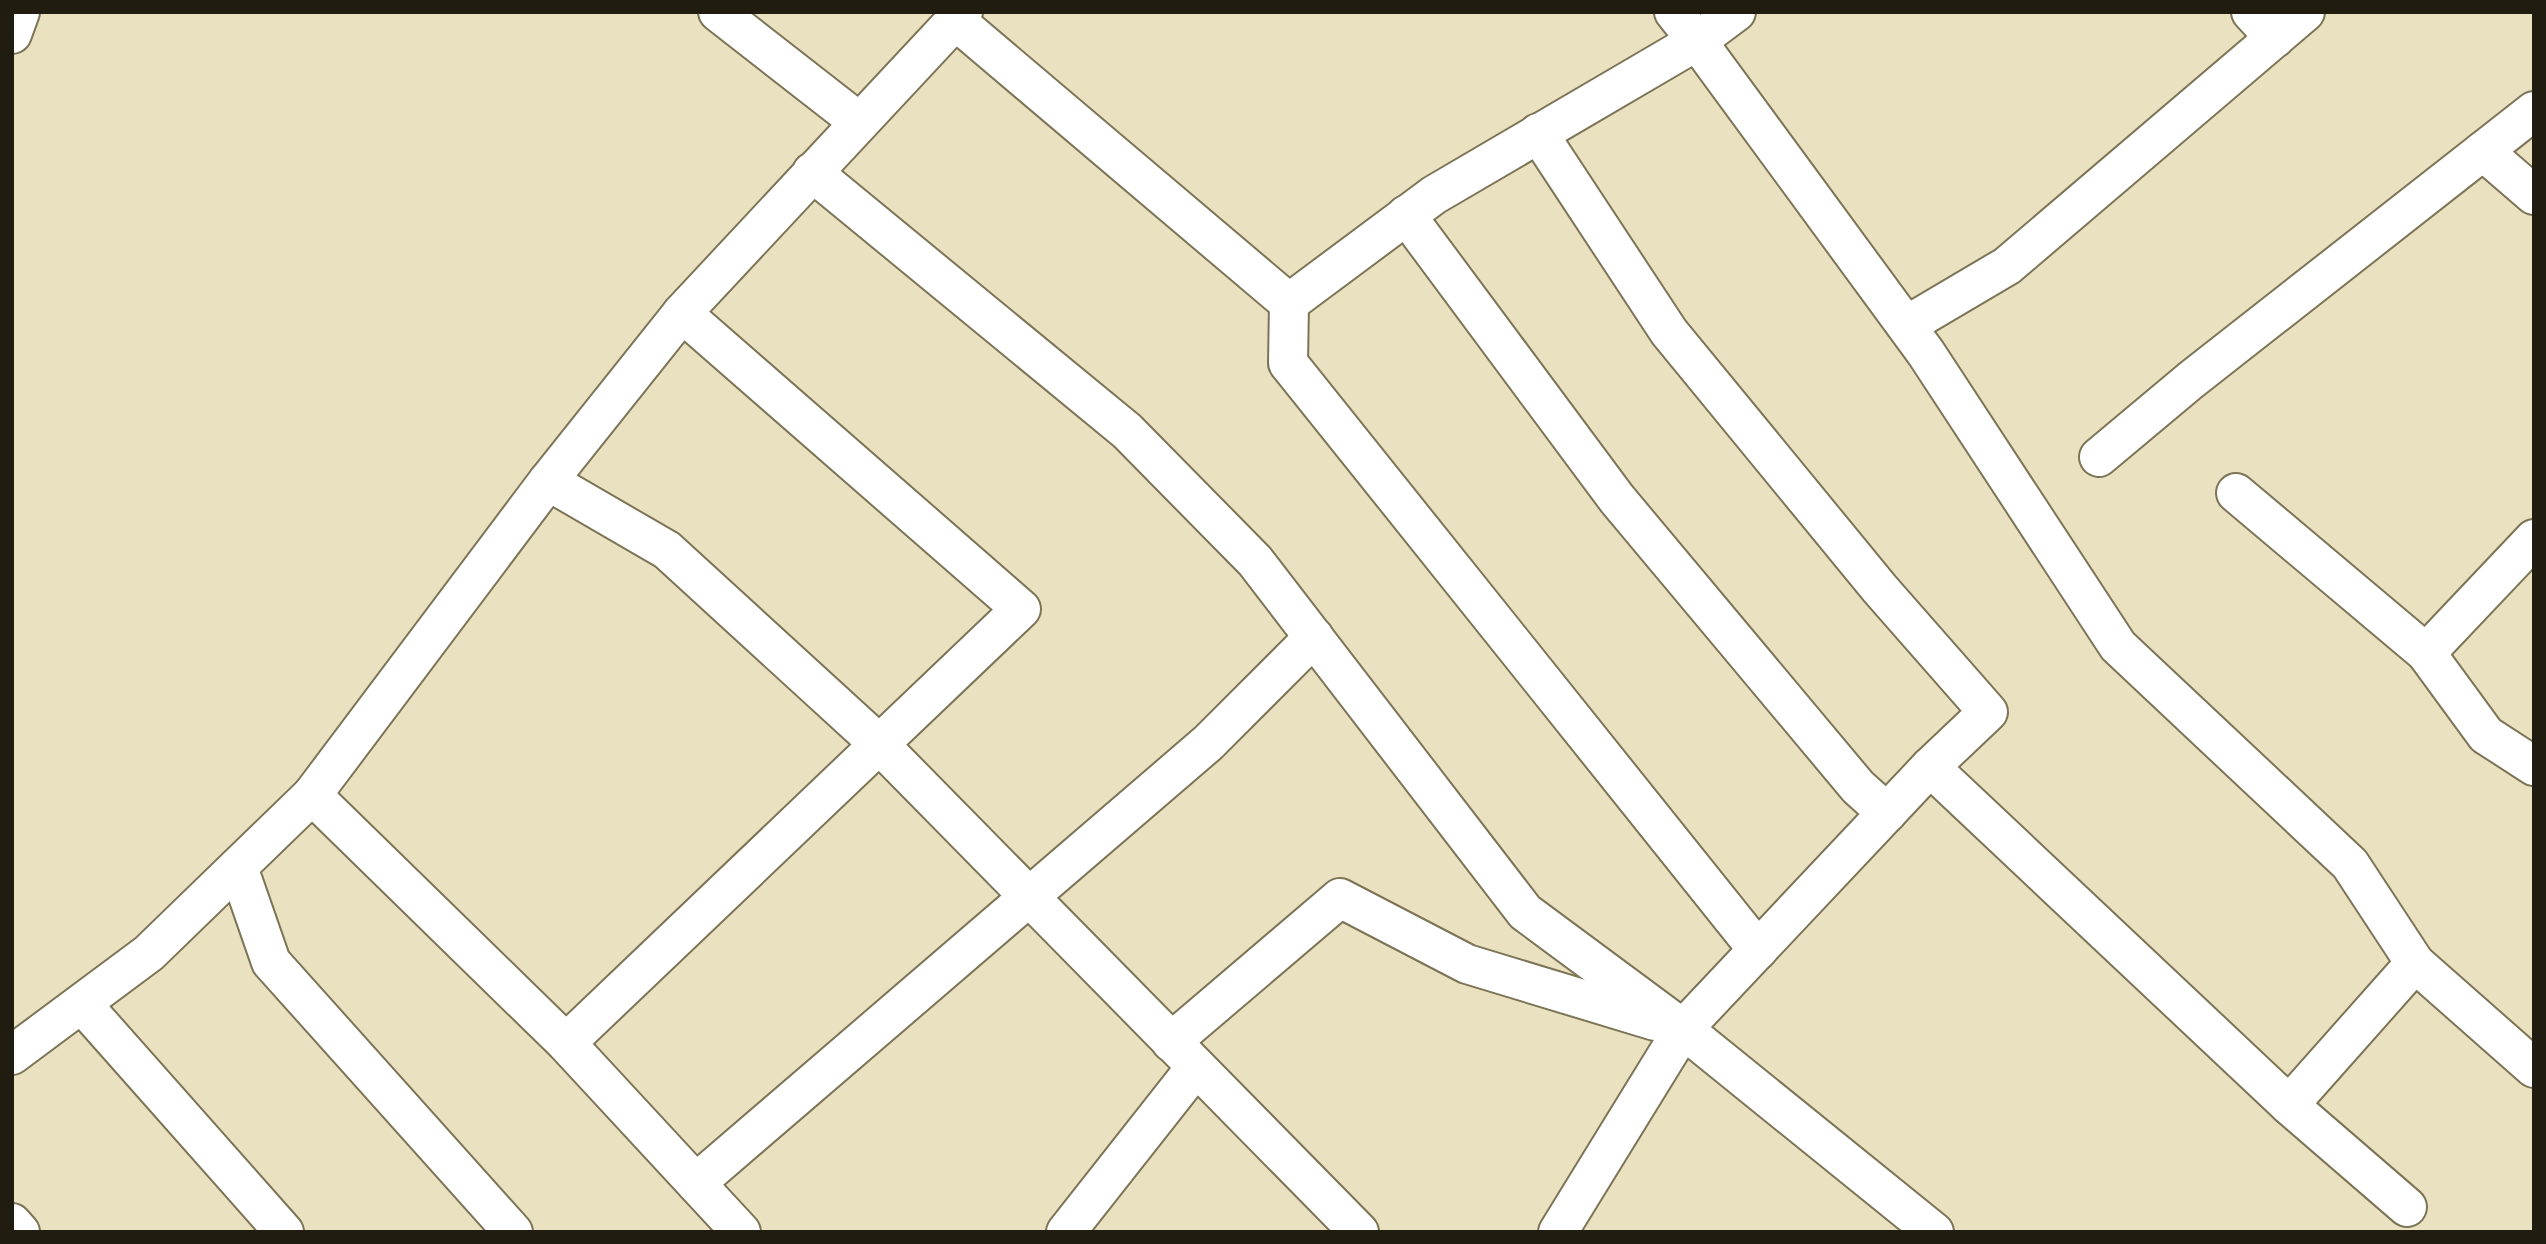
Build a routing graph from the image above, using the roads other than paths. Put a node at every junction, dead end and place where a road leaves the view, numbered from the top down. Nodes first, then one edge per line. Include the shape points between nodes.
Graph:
1 (20, 12) edge
2 (718, 12) edge
3 (1736, 12) edge
4 (2305, 12) edge
5 (959, 16) edge
6 (2263, 25) edge
7 (1685, 26) edge
8 (12, 34) edge
9 (2534, 111) edge
10 (859, 122) junction
11 (1538, 134) junction
12 (2483, 151) junction
13 (812, 173) junction
14 (2534, 195) edge
15 (1406, 215) junction
16 (1289, 303) junction
17 (682, 313) junction
18 (1907, 326) junction
19 (2099, 457) dead end
20 (548, 481) junction
21 (2236, 494) dead end
22 (2534, 539) edge
23 (1314, 637) junction
24 (2426, 653) junction
25 (878, 743) junction
26 (2534, 766) edge
27 (1930, 767) junction
28 (312, 795) junction
29 (1887, 813) junction
30 (238, 867) junction
31 (1030, 898) junction
32 (1758, 950) junction
33 (2415, 962) junction
34 (82, 1004) junction
35 (1683, 1029) junction
36 (566, 1043) junction
37 (1184, 1054) junction
38 (12, 1055) edge
39 (2534, 1068) edge
40 (2289, 1105) junction
41 (696, 1183) junction
42 (2407, 1207) dead end
43 (12, 1223) edge
44 (1340, 1225) edge
45 (20, 1232) edge
46 (284, 1232) edge
47 (513, 1232) edge
48 (741, 1232) edge
49 (1066, 1232) edge
50 (1558, 1232) edge
51 (1934, 1232) edge

1 - 8 street
2 - 10 street
3 - 7 street
4 - 6 street
5 - 10 street
5 - 16 street
6 - 18 street via 2007,266
7 - 11 street
7 - 18 street
9 - 12 street
10 - 13 street
11 - 15 street
11 - 27 street via 1669,332 1987,712
12 - 14 street
12 - 19 street via 2201,371
13 - 17 street
13 - 23 street via 1127,431 1255,561
15 - 16 street
15 - 29 street via 1617,499 1858,788
16 - 32 street via 1289,363
17 - 20 street
17 - 25 street via 1021,609
18 - 33 street via 2118,646 2350,864
20 - 25 street via 667,550
20 - 28 street
21 - 24 street
22 - 24 street
23 - 31 street via 1208,743
23 - 35 street via 1525,912
24 - 26 street via 2486,735
25 - 31 street
25 - 36 street
27 - 29 street
27 - 40 street
28 - 30 street
28 - 36 street
29 - 32 street
30 - 34 street via 149,953
30 - 47 street via 271,962
31 - 37 street
31 - 41 street
32 - 35 street
33 - 39 street
33 - 40 street
34 - 38 street
34 - 46 street
35 - 37 street via 1467,964 1340,898
35 - 50 street
35 - 51 street
36 - 41 street
37 - 44 street
37 - 49 street
40 - 42 street
41 - 48 street
43 - 45 street

